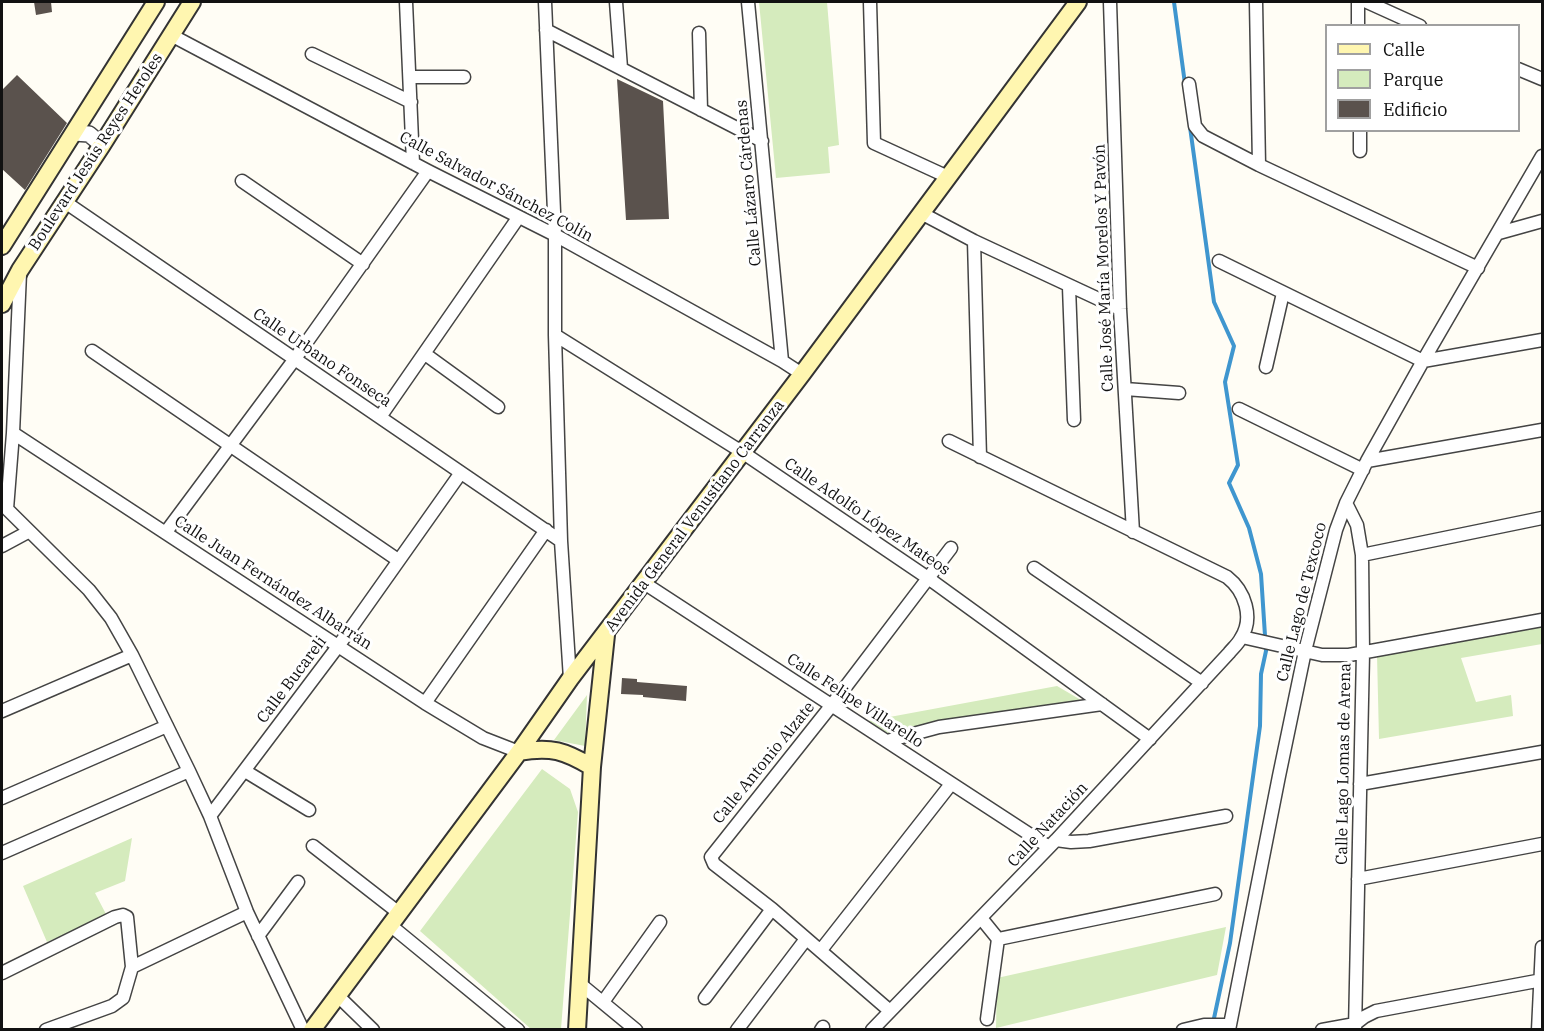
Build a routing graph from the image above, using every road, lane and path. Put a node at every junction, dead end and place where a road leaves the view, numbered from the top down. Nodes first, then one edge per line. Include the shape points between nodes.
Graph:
1 (156, 2) edge
2 (192, 2) edge
3 (406, 2) edge
4 (545, 2) edge
5 (616, 2) edge
6 (748, 2) edge
7 (870, 2) edge
8 (1078, 2) edge
9 (1110, 2) edge
10 (1256, 2) edge
11 (1358, 2) edge
12 (1366, 2) edge
13 (1358, 24) edge
14 (1416, 24) edge
15 (546, 30) junction
16 (699, 33) dead end
17 (171, 35) junction
18 (312, 54) dead end
19 (621, 68) junction
20 (1520, 70) edge
21 (410, 77) junction
22 (464, 77) dead end
23 (1542, 79) edge
24 (1189, 84) dead end
25 (411, 102) junction
26 (701, 110) junction
27 (1360, 132) edge
28 (74, 133) junction
29 (762, 141) junction
30 (102, 146) junction
31 (1360, 151) dead end
32 (1542, 156) edge
33 (413, 163) junction
34 (1259, 165) junction
35 (428, 171) junction
36 (948, 177) junction
37 (242, 181) dead end
38 (65, 202) junction
39 (921, 213) junction
40 (519, 218) junction
41 (1542, 220) edge
42 (1499, 232) junction
43 (555, 235) junction
44 (3, 241) edge
45 (974, 241) junction
46 (1219, 261) dead end
47 (363, 264) junction
48 (1478, 268) junction
49 (20, 270) junction
50 (1070, 287) junction
51 (1283, 293) junction
52 (2, 304) edge
53 (1120, 309) junction
54 (555, 335) junction
55 (1542, 340) edge
56 (92, 351) dead end
57 (425, 354) junction
58 (294, 360) junction
59 (782, 361) junction
60 (1423, 361) junction
61 (1266, 367) dead end
62 (802, 374) junction
63 (1125, 389) junction
64 (1179, 393) dead end
65 (498, 407) dead end
66 (1239, 409) dead end
67 (380, 417) junction
68 (1074, 420) dead end
69 (1542, 430) edge
70 (13, 433) junction
71 (949, 441) dead end
72 (230, 444) junction
73 (742, 452) junction
74 (980, 457) junction
75 (1365, 466) junction
76 (460, 474) junction
77 (1346, 503) junction
78 (1542, 518) edge
79 (546, 530) junction
80 (28, 532) junction
81 (166, 532) junction
82 (1133, 532) junction
83 (561, 541) junction
84 (2, 546) edge
85 (951, 548) dead end
86 (1362, 555) junction
87 (398, 560) junction
88 (1034, 568) dead end
89 (928, 578) junction
90 (644, 583) junction
91 (1542, 620) edge
92 (606, 634) junction
93 (1242, 637) junction
94 (339, 645) junction
95 (1305, 651) junction
96 (1363, 653) junction
97 (132, 655) junction
98 (570, 679) junction
99 (1202, 683) junction
100 (424, 703) junction
101 (1102, 704) junction
102 (831, 706) junction
103 (2, 711) edge
104 (167, 726) junction
105 (1150, 739) junction
106 (887, 741) junction
107 (519, 752) junction
108 (1542, 752) edge
109 (592, 767) junction
110 (189, 771) junction
111 (245, 771) junction
112 (951, 784) junction
113 (1360, 784) junction
114 (2, 798) edge
115 (309, 810) dead end
116 (210, 816) junction
117 (1226, 816) dead end
118 (1053, 844) junction
119 (1542, 844) edge
120 (314, 846) dead end
121 (2, 853) edge
122 (1358, 879) junction
123 (298, 882) dead end
124 (1215, 894) dead end
125 (772, 909) junction
126 (247, 912) junction
127 (981, 918) junction
128 (394, 919) junction
129 (660, 922) dead end
130 (258, 936) junction
131 (806, 939) junction
132 (998, 939) junction
133 (1542, 946) edge
134 (821, 950) junction
135 (132, 967) junction
136 (2, 973) edge
137 (1542, 980) edge
138 (579, 983) junction
139 (338, 996) junction
140 (705, 998) dead end
141 (603, 1002) junction
142 (890, 1011) junction
143 (987, 1019) dead end
144 (1222, 1026) edge
145 (1355, 1027) edge
146 (46, 1029) edge
147 (303, 1029) edge
148 (312, 1029) edge
149 (373, 1029) edge
150 (518, 1029) edge
151 (577, 1029) edge
152 (636, 1029) edge
153 (737, 1029) edge
154 (872, 1029) edge
155 (1183, 1029) edge
156 (1322, 1029) edge
157 (1538, 1029) edge

1 - 28 main road, Boulevard Jesús Reyes Heroles
2 - 17 main road, Boulevard Jesús Reyes Heroles
3 - 21 street
4 - 15 street
5 - 19 street
6 - 29 street, Calle Lázaro Cárdenas
7 - 36 street via 874,143
8 - 36 main road, Avenida General Venustiano Carranza
9 - 53 street, Calle José María Morelos Y Pavón
10 - 34 street
11 - 13 street
12 - 14 street
15 - 19 street
15 - 43 street
16 - 26 street
17 - 30 main road, Boulevard Jesús Reyes Heroles
17 - 33 street, Calle Salvador Sánchez Colín
18 - 25 street
19 - 26 street
20 - 23 street
21 - 22 street
21 - 25 street
24 - 34 street via 1197,131
25 - 33 street
26 - 29 street
27 - 31 street
28 - 30 street via 89,134
28 - 44 main road, Boulevard Jesús Reyes Heroles
29 - 59 street, Calle Lázaro Cárdenas
30 - 38 main road, Boulevard Jesús Reyes Heroles
32 - 42 street, Calle Lago de Texcoco
33 - 35 street, Calle Salvador Sánchez Colín
34 - 48 street
35 - 40 street, Calle Salvador Sánchez Colín
35 - 47 street
36 - 39 main road, Avenida General Venustiano Carranza
37 - 47 street
38 - 49 main road, Boulevard Jesús Reyes Heroles
38 - 58 street, Calle Urbano Fonseca
39 - 45 street
39 - 62 main road, Avenida General Venustiano Carranza
40 - 43 street, Calle Salvador Sánchez Colín
40 - 57 street
41 - 42 street
42 - 48 street, Calle Lago de Texcoco
43 - 54 street
43 - 59 street, Calle Salvador Sánchez Colín
45 - 50 street
45 - 74 street
46 - 51 street
47 - 58 street
48 - 60 street, Calle Lago de Texcoco
49 - 52 main road, Boulevard Jesús Reyes Heroles
49 - 70 street
50 - 53 street
50 - 68 street
51 - 60 street
51 - 61 street
53 - 63 street, Calle José María Morelos Y Pavón
54 - 73 street, Calle Adolfo López Mateos
54 - 83 street
55 - 60 street
56 - 72 street
57 - 65 street
57 - 67 street
58 - 67 street, Calle Urbano Fonseca
58 - 72 street
59 - 62 street, Calle Salvador Sánchez Colín
60 - 75 street, Calle Lago de Texcoco
62 - 73 main road, Avenida General Venustiano Carranza
63 - 64 street
63 - 82 street, Calle José María Morelos Y Pavón
66 - 75 street
67 - 76 street, Calle Urbano Fonseca
69 - 75 street
70 - 80 street via 6,508
70 - 81 street, Calle Juan Fernández Albarrán
71 - 74 street
72 - 81 street
72 - 87 street
73 - 89 street, Calle Adolfo López Mateos
73 - 90 main road, Avenida General Venustiano Carranza
74 - 82 street
75 - 77 street, Calle Lago de Texcoco
76 - 79 street, Calle Urbano Fonseca
76 - 87 street, Calle Bucareli
77 - 86 street, Calle Lago Lomas de Arena via 1357,525
77 - 95 street, Calle Lago de Texcoco
78 - 86 street
79 - 83 street, Calle Urbano Fonseca
79 - 100 street
80 - 84 street
80 - 97 street via 97,599
81 - 94 street, Calle Juan Fernández Albarrán
82 - 93 street via 1235,583 1246,606
83 - 98 street
85 - 89 street, Calle Antonio Alzate
86 - 96 street, Calle Lago Lomas de Arena
87 - 94 street, Calle Bucareli
88 - 99 street
89 - 101 street, Calle Adolfo López Mateos
89 - 102 street, Calle Antonio Alzate
90 - 92 main road, Avenida General Venustiano Carranza
90 - 102 street, Calle Felipe Villarello
91 - 96 street
92 - 98 main road, Avenida General Venustiano Carranza
92 - 109 main road
93 - 95 street
93 - 99 street, Calle Natación
94 - 100 street, Calle Juan Fernández Albarrán
94 - 111 street, Calle Bucareli
95 - 96 street via 1335,656
95 - 144 street, Calle Lago de Texcoco
96 - 113 street, Calle Lago Lomas de Arena
97 - 103 street
97 - 104 street
98 - 107 main road, Avenida General Venustiano Carranza
99 - 105 street, Calle Natación
100 - 107 street, Calle Juan Fernández Albarrán via 483,738
101 - 105 street, Calle Adolfo López Mateos
101 - 106 street via 939,727
102 - 106 street, Calle Felipe Villarello
102 - 125 street, Calle Antonio Alzate via 711,855 714,864
104 - 110 street
104 - 114 street
105 - 118 street, Calle Natación
106 - 112 street, Calle Felipe Villarello
107 - 109 main road via 562,751
107 - 128 main road, Avenida General Venustiano Carranza
108 - 113 street
109 - 138 main road
110 - 116 street
110 - 121 street
111 - 115 street
111 - 116 street, Calle Bucareli
112 - 118 street, Calle Felipe Villarello
112 - 134 street
113 - 122 street, Calle Lago Lomas de Arena
116 - 126 street
117 - 118 street
118 - 127 street, Calle Natación
119 - 122 street
120 - 128 street
122 - 145 street, Calle Lago Lomas de Arena
123 - 130 street
124 - 132 street
125 - 131 street
125 - 140 street
126 - 130 street
126 - 135 street
127 - 132 street
127 - 142 street, Calle Natación
128 - 139 main road, Avenida General Venustiano Carranza
128 - 150 street
129 - 141 street
130 - 147 street
131 - 134 street
131 - 153 street
132 - 143 street
133 - 137 street
134 - 142 street
135 - 136 street via 129,922 123,915
135 - 146 street via 123,998 117,1004
137 - 145 street via 1376,1011
137 - 157 street
138 - 141 street
138 - 151 main road
139 - 148 main road, Avenida General Venustiano Carranza
139 - 149 street
141 - 152 street
142 - 154 street, Calle Natación
144 - 155 street
145 - 156 street

